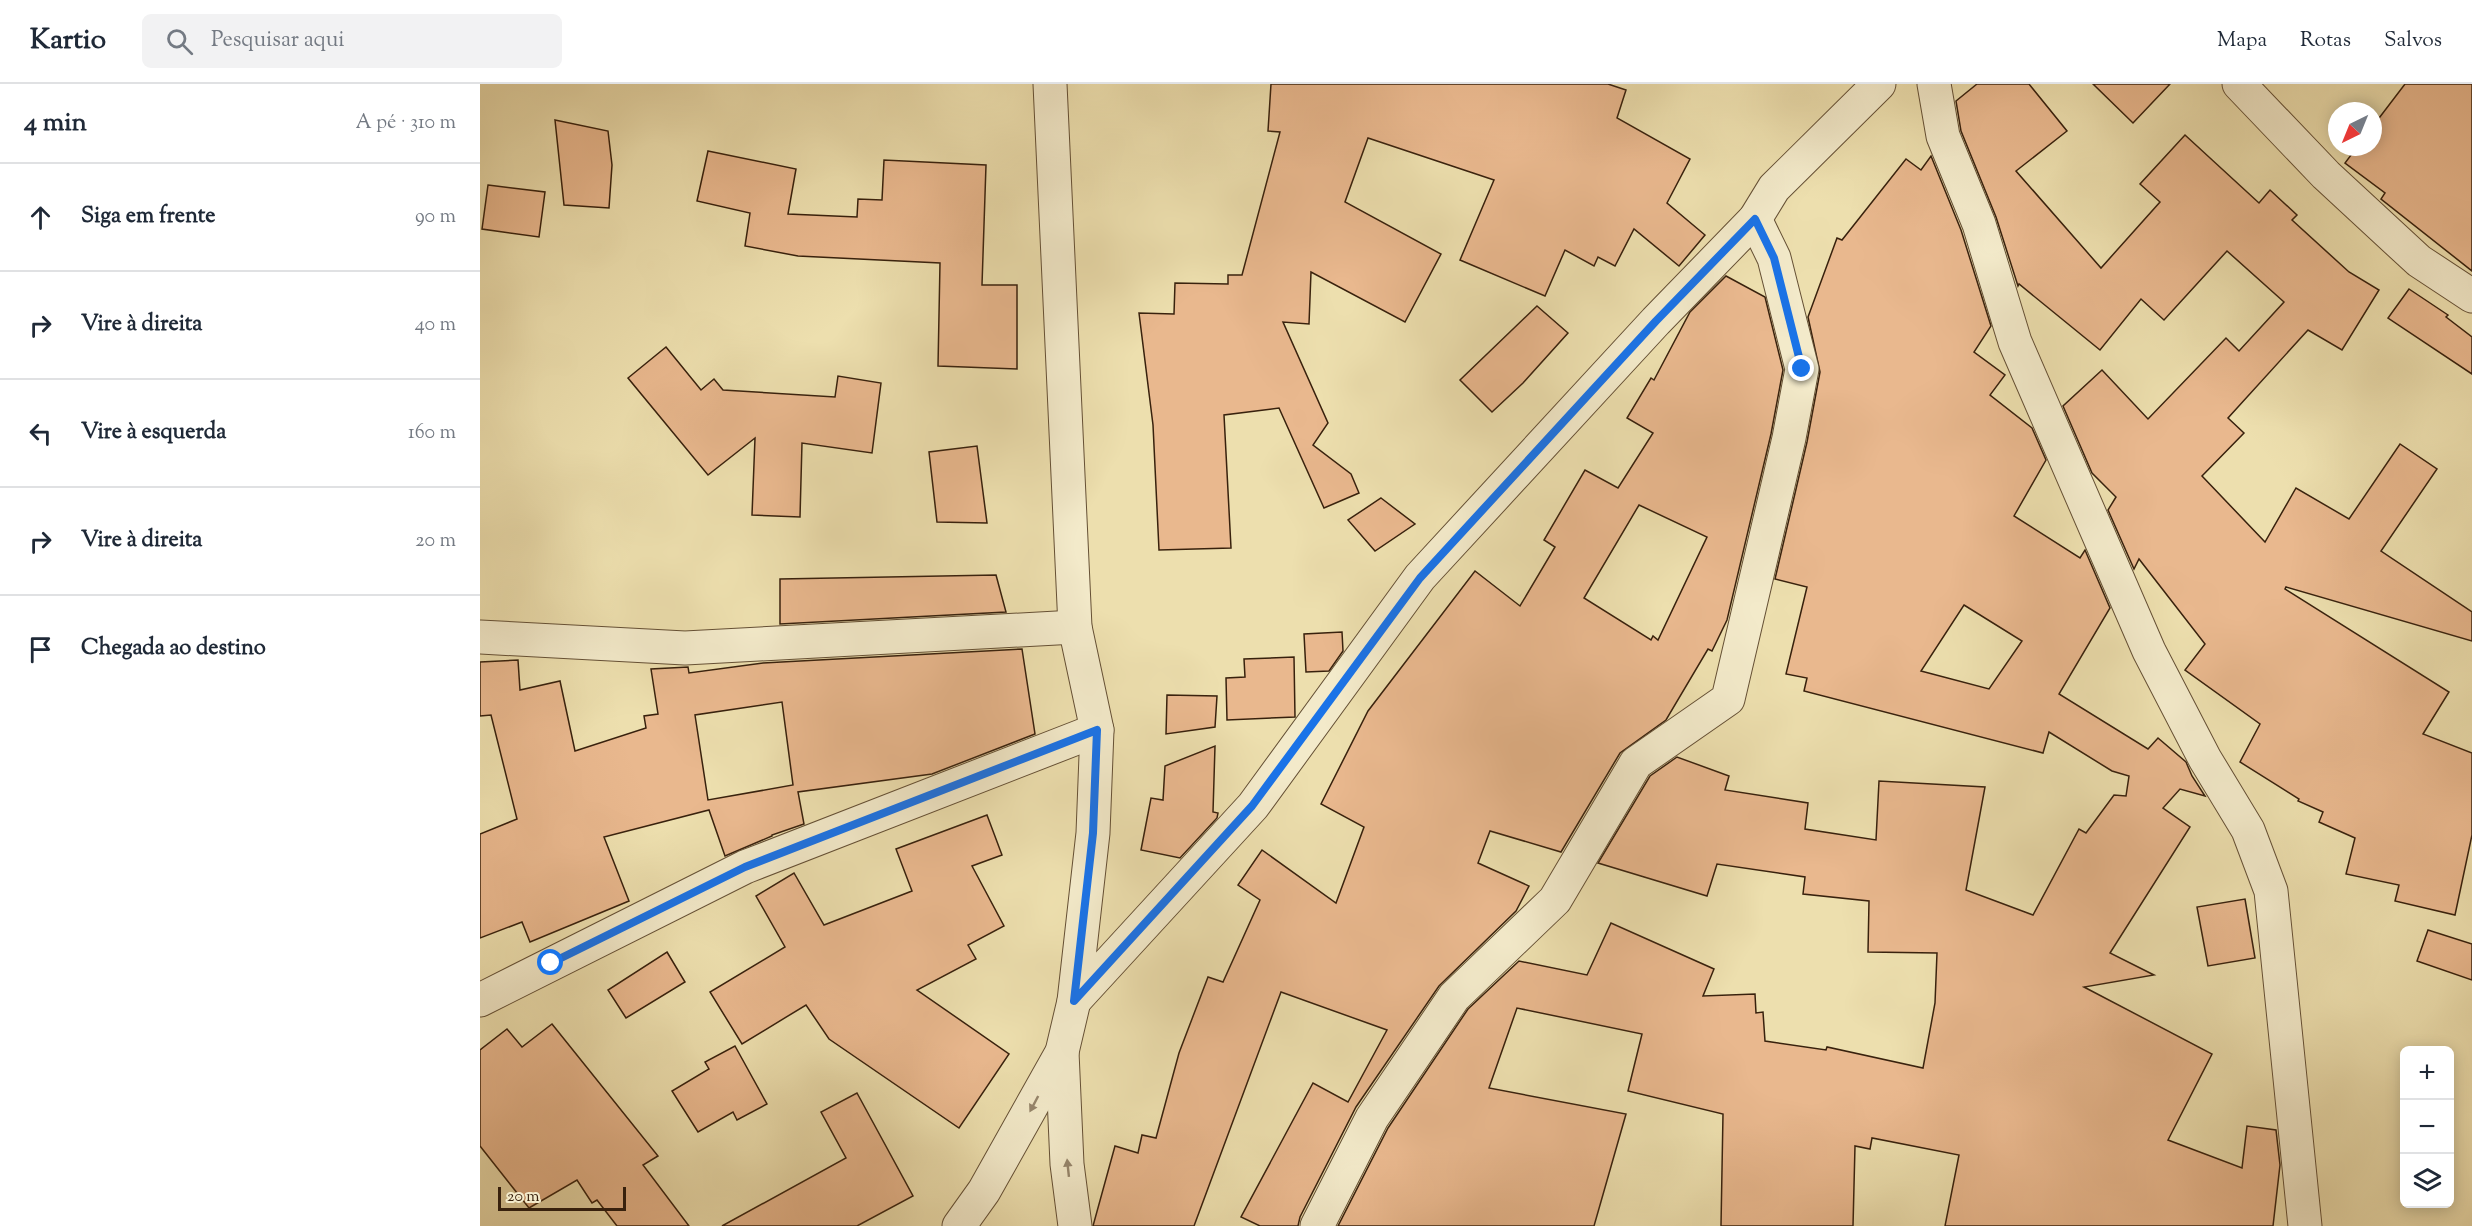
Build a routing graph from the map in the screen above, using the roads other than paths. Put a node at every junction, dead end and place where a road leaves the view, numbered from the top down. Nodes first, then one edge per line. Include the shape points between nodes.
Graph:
1 (1050, 84) edge
2 (1879, 84) edge
3 (1934, 84) edge
4 (2239, 84) edge
5 (1755, 219) junction
6 (2472, 296) edge
7 (1075, 627) junction
8 (480, 637) edge
9 (1097, 730) junction
10 (480, 1000) edge
11 (1074, 1001) junction
12 (1062, 1052) junction
13 (959, 1226) edge
14 (1075, 1226) edge
15 (1317, 1226) edge
16 (2305, 1226) edge

1 - 7 street
2 - 5 street via 1774,188
3 - 16 street via 1942,136 1978,224 2015,342 2149,651 2205,759 2248,830 2271,891
4 - 6 street via 2326,175 2419,261
5 - 11 street via 1420,578 1252,806
5 - 15 street via 1774,258 1802,369 1728,699 1636,763 1555,900 1454,997 1372,1118
7 - 8 street via 685,648
7 - 9 street
9 - 10 street via 745,867
9 - 11 street via 1093,833
11 - 12 street
12 -> 13 street via 984,1191
14 -> 12 street via 1067,1164

